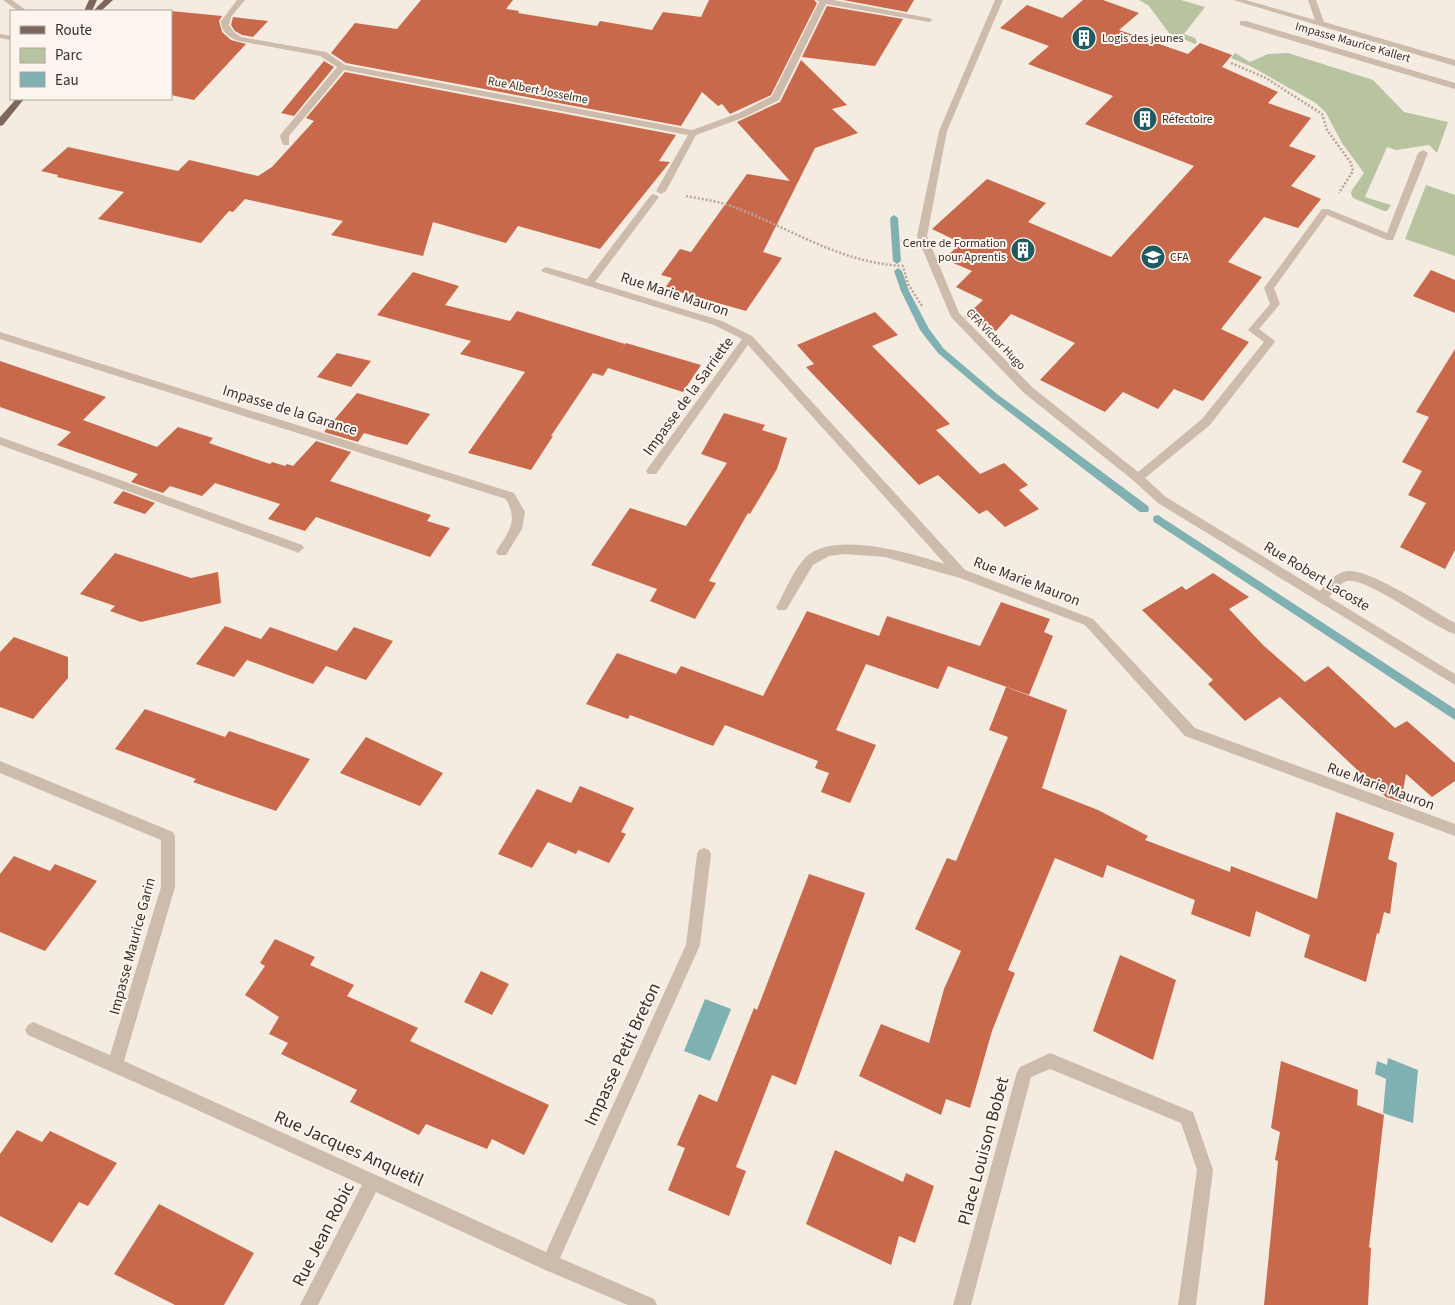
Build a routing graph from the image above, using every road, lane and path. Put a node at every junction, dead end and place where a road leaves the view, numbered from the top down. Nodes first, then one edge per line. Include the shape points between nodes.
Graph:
1 (7, 0) edge
2 (109, 0) edge
3 (241, 0) edge
4 (999, 0) edge
5 (1238, 0) edge
6 (1312, 0) edge
7 (823, 1) edge
8 (22, 10) edge
9 (98, 10) edge
10 (929, 20) dead end
11 (1243, 23) dead end
12 (1320, 24) junction
13 (1231, 63) dead end
14 (1455, 63) edge
15 (342, 67) junction
16 (1455, 86) edge
17 (19, 100) edge
18 (0, 124) edge
19 (693, 133) junction
20 (286, 143) dead end
21 (1422, 153) dead end
22 (658, 194) junction
23 (1325, 211) junction
24 (546, 270) dead end
25 (589, 283) junction
26 (922, 307) dead end
27 (0, 336) edge
28 (748, 338) junction
29 (0, 441) edge
30 (652, 471) dead end
31 (1138, 478) junction
32 (1162, 500) joint
33 (298, 548) dead end
34 (502, 552) dead end
35 (961, 573) junction
36 (1321, 598) junction
37 (782, 607) dead end
38 (1455, 630) edge
39 (1455, 680) edge
40 (0, 768) edge
41 (1455, 830) edge
42 (704, 854) dead end
43 (33, 1030) dead end
44 (116, 1065) junction
45 (373, 1181) junction
46 (549, 1262) junction
47 (309, 1305) edge
48 (648, 1305) edge
49 (962, 1305) edge
50 (1187, 1305) edge

1 - 8 street
2 - 9 main road
3 - 15 street, Rue Albert Josselme via 224,21 223,26 229,33 239,39 322,54
4 - 31 street, CFA Victor Hugo via 942,131 922,236 955,315 1028,390
5 - 12 street
6 - 12 street
7 - 10 street
7 - 19 street, Rue Albert Josselme via 776,98 742,116
11 - 16 street, Impasse Maurice Kallert
12 - 14 street
13 - 23 path via 1266,78 1322,114 1327,130 1354,171
15 - 19 street, Rue Albert Josselme
15 - 20 street via 284,136
17 - 18 main road
19 - 22 street
21 - 23 street via 1390,238
22 - 25 street
22 - 26 path via 730,206 851,258 903,266 908,284
23 - 31 street via 1269,288 1275,304 1253,330 1270,341 1206,422
24 - 25 street, Rue Marie Mauron
25 - 28 street, Rue Marie Mauron via 718,322
27 - 34 street, Impasse de la Garance via 510,496 519,512 516,530
28 - 30 street, Impasse de la Sarriette
28 - 35 street, Rue Marie Mauron
29 - 33 street
31 - 32 street, CFA Victor Hugo
32 - 36 street, Rue Robert Lacoste
35 - 37 street via 892,553 835,550 812,559
35 - 41 street, Rue Marie Mauron via 1090,622 1190,732
36 - 38 street via 1339,580 1349,576 1371,583
36 - 39 street, Rue Robert Lacoste
40 - 44 street, Impasse Maurice Garin via 168,836 168,888
42 - 46 street, Impasse Petit Breton via 693,945
43 - 44 street, Rue Jacques Anquetil
44 - 45 street, Rue Jacques Anquetil
45 - 46 street, Rue Jacques Anquetil
45 - 47 street, Rue Jean Robic
46 - 48 street, Rue Jacques Anquetil
49 - 50 street, Place Louison Bobet via 1025,1072 1050,1061 1186,1118 1205,1170

